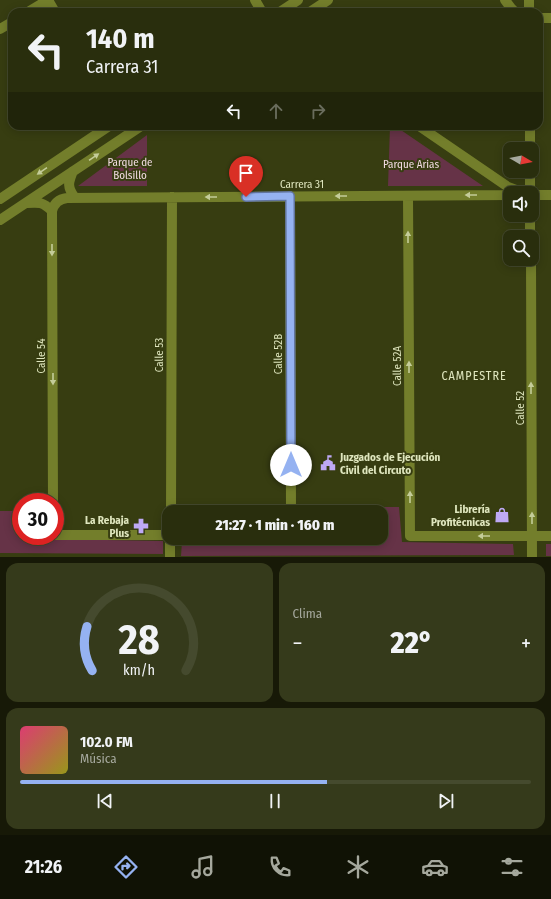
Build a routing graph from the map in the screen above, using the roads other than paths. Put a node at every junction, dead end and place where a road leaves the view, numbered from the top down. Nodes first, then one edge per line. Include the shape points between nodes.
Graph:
1 (48, 0) edge
2 (298, 0) edge
3 (328, 0) edge
4 (35, 8) edge
5 (286, 8) edge
6 (316, 8) edge
7 (103, 130) edge
8 (135, 130) edge
9 (425, 130) edge
10 (530, 130) edge
11 (530, 142) edge
12 (73, 171) junction
13 (507, 186) edge
14 (539, 194) edge
15 (503, 195) edge
16 (551, 195) edge
17 (290, 196) junction
18 (408, 196) junction
19 (172, 197) junction
20 (75, 198) junction
21 (0, 199) edge
22 (27, 203) junction
23 (52, 210) junction
24 (0, 220) edge
25 (531, 266) edge
26 (53, 493) edge
27 (171, 505) edge
28 (291, 505) edge
29 (64, 535) edge
30 (162, 535) edge
31 (532, 536) junction
32 (551, 536) edge
33 (170, 545) edge
34 (170, 557) edge
35 (532, 557) edge

1 - 4 street
2 - 5 street
3 - 6 street
7 -> 21 street
12 -> 8 street
9 - 13 street
10 - 11 street
12 - 20 street via 69,185
12 - 22 street
14 - 16 street
15 -> 18 street, Carrera 31
18 -> 17 street, Carrera 31
17 -> 19 street, Carrera 31
17 - 28 street, Calle 52B
31 -> 18 street, Calle 52A via 410,536
19 - 20 street, Carrera 31
19 - 27 street, Calle 53
20 - 23 street, Carrera 31 via 62,198 55,203
22 - 23 street via 38,202
22 - 24 street
23 -> 26 street, Calle 54
31 -> 25 street, Calle 52
29 - 30 street
31 - 32 street
31 - 35 street, Calle 52
33 - 34 street

